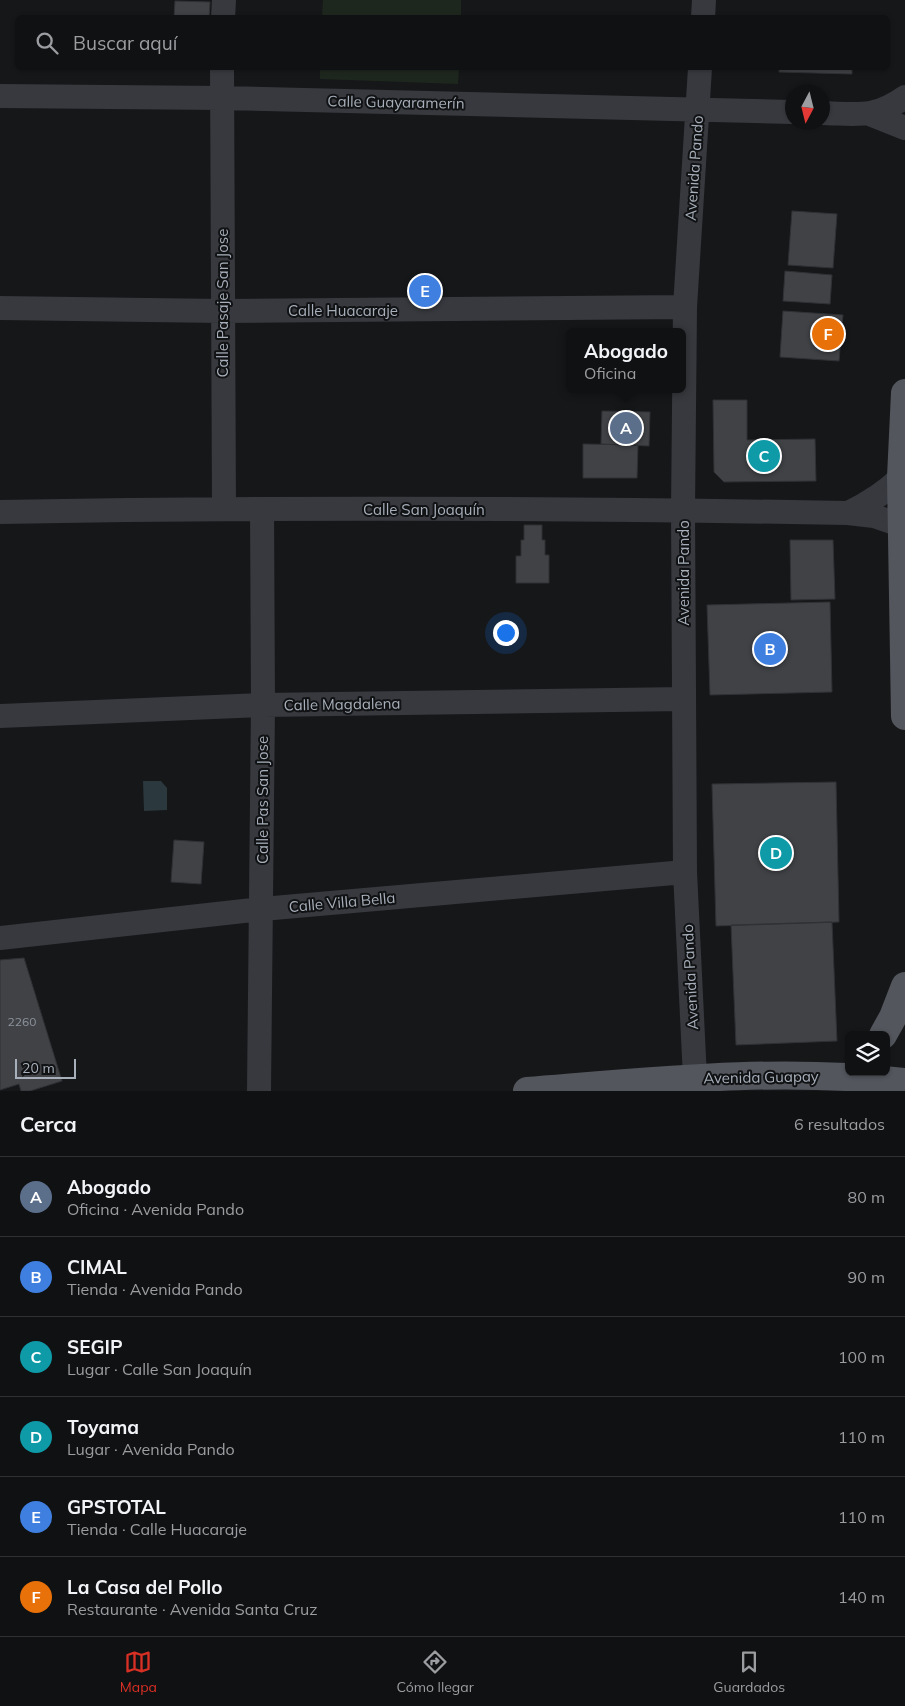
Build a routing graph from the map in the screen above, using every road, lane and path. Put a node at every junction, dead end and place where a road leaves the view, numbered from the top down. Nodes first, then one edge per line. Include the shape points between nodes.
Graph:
1 (224, 0) edge
2 (704, 0) edge
3 (223, 15) edge
4 (703, 15) edge
5 (222, 70) edge
6 (700, 70) edge
7 (0, 96) edge
8 (905, 97) edge
9 (222, 98) junction
10 (698, 109) junction
11 (785, 112) edge
12 (830, 113) edge
13 (870, 114) junction
14 (905, 128) edge
15 (685, 307) junction
16 (0, 308) edge
17 (222, 311) junction
18 (685, 328) edge
19 (684, 393) edge
20 (905, 393) edge
21 (901, 477) junction
22 (224, 508) junction
23 (262, 509) junction
24 (683, 510) junction
25 (0, 512) edge
26 (848, 513) junction
27 (903, 526) junction
28 (684, 699) junction
29 (263, 706) junction
30 (0, 716) edge
31 (905, 716) edge
32 (685, 872) junction
33 (262, 909) junction
34 (0, 938) edge
35 (905, 986) edge
36 (885, 1031) edge
37 (840, 1070) edge
38 (695, 1078) junction
39 (905, 1082) edge
40 (259, 1091) edge
41 (527, 1091) edge

1 - 3 street
2 - 4 street
5 - 9 street
6 - 10 street, Avenida Pando
7 - 9 street, Calle Guayaramerín
8 - 13 street
9 - 10 street, Calle Guayaramerín
9 - 17 street, Calle Pasaje San Jose
10 - 11 street, Calle Guayaramerín
10 - 15 street, Avenida Pando
12 - 13 street
13 - 14 street
15 - 17 street, Calle Huacaraje
15 - 18 street, Avenida Pando
16 - 17 street, Calle Huacaraje
17 - 22 street, Calle Pasaje San Jose
19 - 24 street, Avenida Pando
20 - 21 main road
21 - 26 street, Calle San Joaquín via 887,492
21 - 27 main road
22 - 23 street, Calle San Joaquín
22 - 25 street, Calle San Joaquín
23 - 24 street, Calle San Joaquín
23 - 29 street, Calle Pas San Jose
24 - 26 street, Calle San Joaquín
24 - 28 street, Avenida Pando
26 - 27 street, Calle San Joaquín via 874,516
27 - 31 main road
28 - 29 street, Calle Magdalena
28 - 32 street, Avenida Pando
29 - 30 street, Calle Magdalena
29 - 33 street, Calle Pas San Jose
32 - 33 street, Calle Villa Bella
32 - 38 street, Avenida Pando
33 - 34 street, Calle Villa Bella
33 - 40 street, Calle Pas San Jose
35 - 36 main road
37 - 38 main road, Avenida Guapay
37 - 39 main road, Avenida Guapay
38 - 41 main road, Avenida Guapay

